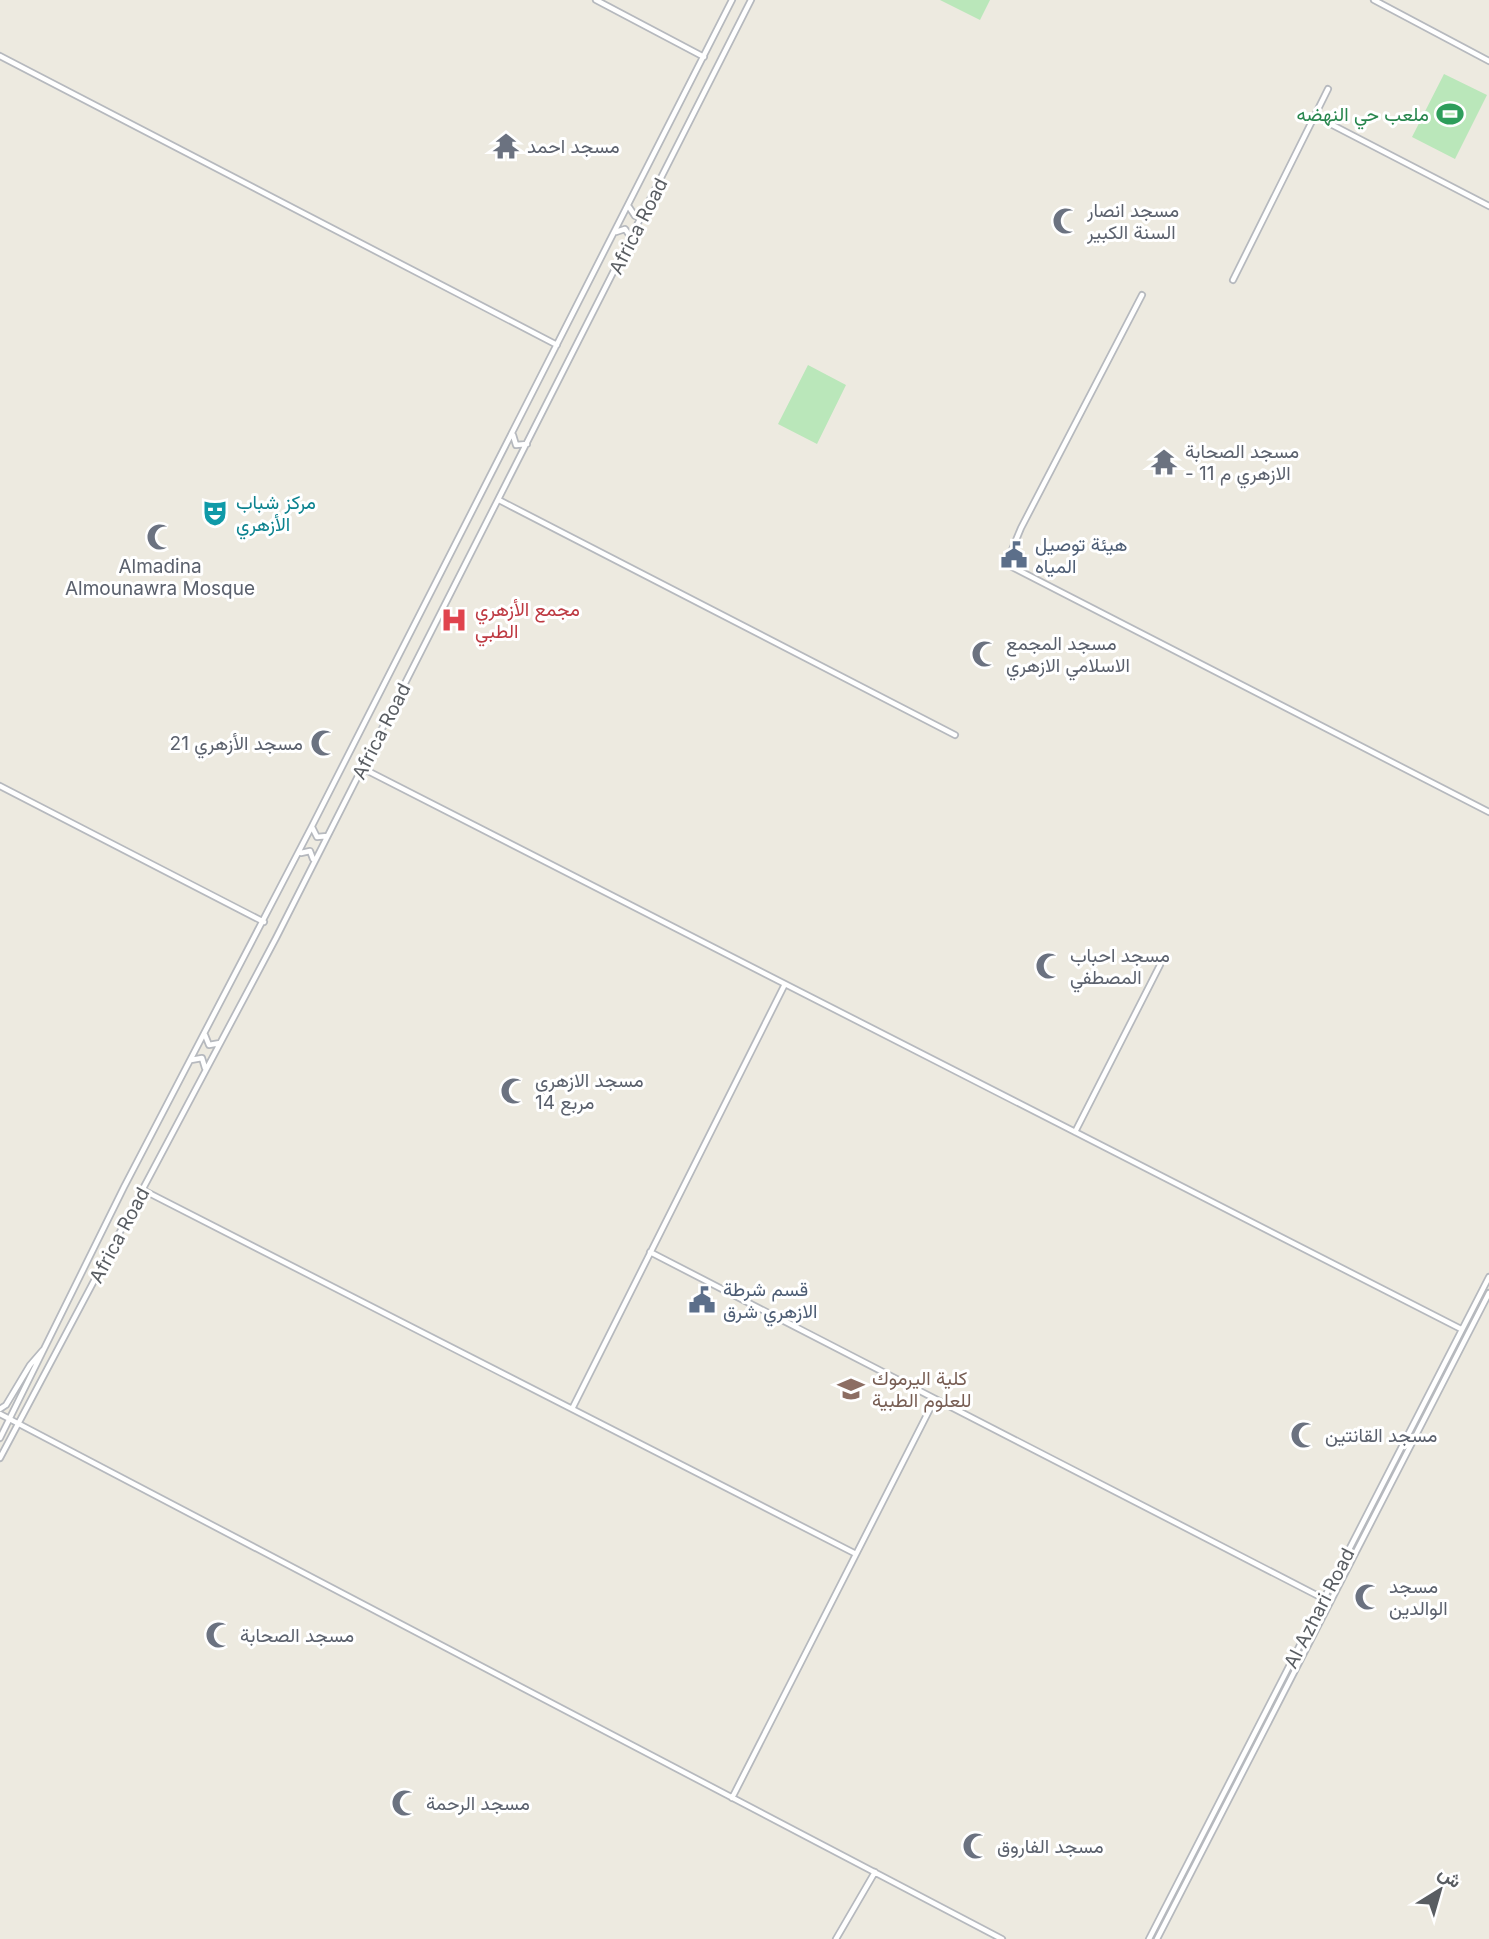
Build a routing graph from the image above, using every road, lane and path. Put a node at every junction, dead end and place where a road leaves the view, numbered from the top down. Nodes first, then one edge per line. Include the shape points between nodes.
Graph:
1 (596, 0) edge
2 (732, 0) edge
3 (751, 0) edge
4 (1374, 0) edge
5 (0, 56) edge
6 (704, 57) junction
7 (1489, 61) edge
8 (1328, 89) dead end
9 (1315, 116) junction
10 (629, 206) junction
11 (1489, 206) edge
12 (645, 216) junction
13 (616, 233) junction
14 (632, 240) junction
15 (1233, 280) dead end
16 (1142, 295) dead end
17 (557, 345) junction
18 (513, 434) junction
19 (528, 443) junction
20 (499, 500) junction
21 (955, 735) dead end
22 (361, 768) junction
23 (0, 786) edge
24 (1489, 812) edge
25 (312, 826) junction
26 (327, 836) junction
27 (297, 856) junction
28 (313, 864) junction
29 (264, 922) junction
30 (1160, 965) dead end
31 (785, 984) junction
32 (206, 1031) junction
33 (221, 1041) junction
34 (189, 1063) junction
35 (205, 1072) junction
36 (1075, 1132) junction
37 (143, 1190) junction
38 (650, 1252) junction
39 (1489, 1277) edge
40 (1489, 1293) edge
41 (1461, 1329) junction
42 (46, 1347) junction
43 (935, 1399) junction
44 (572, 1409) junction
45 (0, 1412) edge
46 (10, 1419) junction
47 (19, 1423) junction
48 (0, 1438) edge
49 (0, 1458) edge
50 (856, 1554) junction
51 (1324, 1598) junction
52 (1330, 1602) junction
53 (732, 1798) junction
54 (875, 1872) junction
55 (836, 1939) edge
56 (1002, 1939) edge
57 (1149, 1939) edge
58 (1157, 1939) edge

1 - 6 street
2 - 6 street, Africa Road
3 - 12 street, Africa Road
4 - 7 street
5 - 17 street
6 - 10 street, Africa Road
8 - 9 street
9 - 11 street
9 - 15 street
10 - 12 street via 635,216
10 - 13 street, Africa Road
12 - 14 street, Africa Road
13 - 14 street via 625,229
13 - 17 street, Africa Road
14 - 19 street, Africa Road
16 - 24 street via 1021,527 1010,554 1011,564
17 - 18 street, Africa Road
18 - 19 street via 517,446
18 - 25 street, Africa Road
19 - 20 street, Africa Road
20 - 21 street
20 - 22 street, Africa Road
22 - 26 street, Africa Road
22 - 31 street
23 - 29 street
25 - 26 street via 317,837
25 - 27 street, Africa Road
26 - 28 street, Africa Road
27 - 28 street via 308,850
27 - 29 street, Africa Road
28 - 33 street, Africa Road
29 - 32 street, Africa Road
30 - 36 street
31 - 36 street
31 - 38 street
32 - 33 street via 209,1045
32 - 34 street, Africa Road
33 - 35 street, Africa Road
34 - 35 street via 194,1057 202,1058
34 - 42 street, Africa Road
35 - 37 street, Africa Road
36 - 41 street
37 - 44 street
37 - 47 street, Africa Road
38 - 43 street
38 - 44 street
39 - 41 street, Al Azhari Road
40 - 52 street, Al Azhari Road
41 - 51 street, Al Azhari Road
42 - 45 street
42 - 46 street, Africa Road
43 - 50 street
43 - 51 street
44 - 50 street
45 - 46 street
46 - 47 street
46 - 48 street, Africa Road
47 - 49 street, Africa Road
47 - 53 street
50 - 53 street
51 - 52 street
51 - 57 street, Al Azhari Road
52 - 58 street, Al Azhari Road
53 - 54 street
54 - 55 street
54 - 56 street

